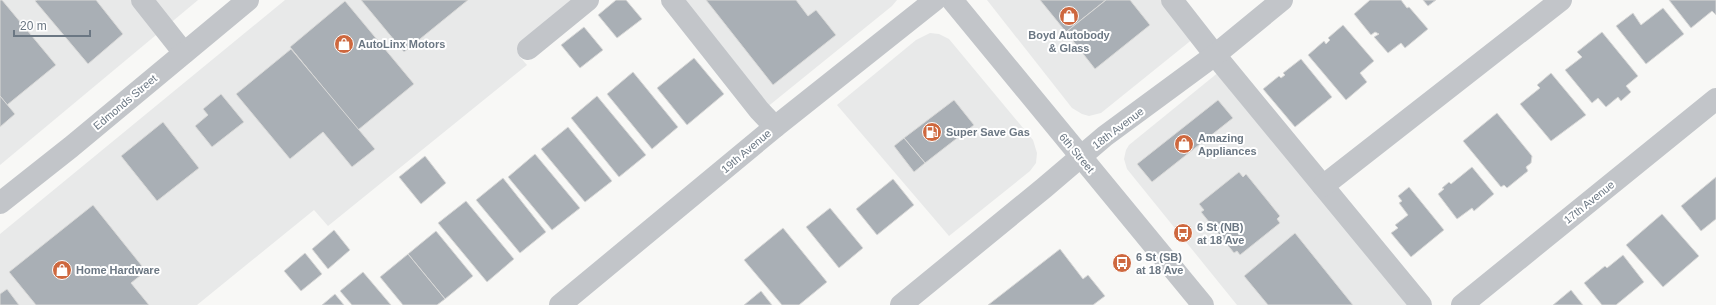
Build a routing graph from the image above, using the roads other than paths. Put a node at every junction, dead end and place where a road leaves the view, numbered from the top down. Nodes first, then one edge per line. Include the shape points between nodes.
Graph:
1 (142, 0) edge
2 (248, 0) edge
3 (588, 0) edge
4 (672, 0) edge
5 (935, 0) edge
6 (952, 0) edge
7 (1172, 0) edge
8 (1282, 0) edge
9 (1561, 0) edge
10 (528, 49) dead end
11 (184, 53) junction
12 (1215, 55) junction
13 (1716, 99) edge
14 (775, 127) junction
15 (1080, 157) junction
16 (1323, 186) junction
17 (0, 203) edge
18 (560, 305) edge
19 (901, 305) edge
20 (1203, 305) edge
21 (1421, 305) edge
22 (1462, 305) edge

1 - 11 street
2 - 11 street, Edmonds Street
3 - 10 street
4 - 14 street
5 - 14 street, 19th Avenue
6 - 15 street, 6th Street
7 - 12 street
8 - 12 street, 18th Avenue
9 - 16 street
11 - 17 street, Edmonds Street
12 - 15 street, 18th Avenue
12 - 16 street
13 - 22 street, 17th Avenue
14 - 18 street, 19th Avenue
15 - 19 street, 18th Avenue
15 - 20 street, 6th Street
16 - 21 street

